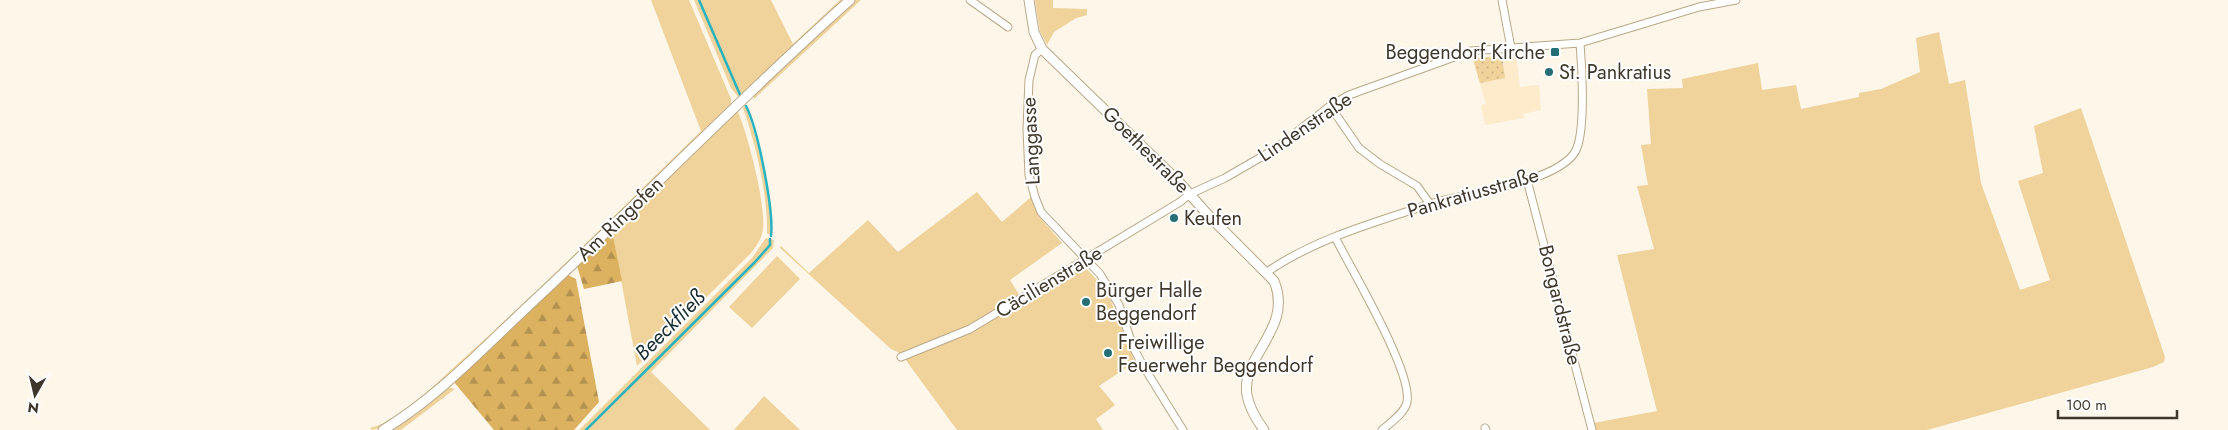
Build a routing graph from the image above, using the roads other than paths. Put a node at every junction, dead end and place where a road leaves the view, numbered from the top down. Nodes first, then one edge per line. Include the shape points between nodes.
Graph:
1 (850, 0) edge
2 (970, 0) edge
3 (1029, 0) edge
4 (1502, 0) edge
5 (1736, 0) edge
6 (1008, 27) dead end
7 (1580, 43) junction
8 (1510, 48) junction
9 (1042, 49) junction
10 (1330, 106) junction
11 (1527, 180) junction
12 (1190, 194) junction
13 (1430, 204) junction
14 (1335, 237) junction
15 (1086, 259) junction
16 (1267, 272) junction
17 (901, 357) dead end
18 (383, 430) edge
19 (1183, 430) edge
20 (1264, 430) edge
21 (1382, 430) edge
22 (1592, 430) edge

1 - 18 street, Am Ringofen via 450,380 420,406
2 - 6 street
3 - 9 street, Goethestraße via 1034,32
4 - 8 street
5 - 7 street, Lindenstraße via 1699,7
7 - 8 street, Lindenstraße
7 - 11 street, Pankratiusstraße via 1583,84 1580,143 1566,162
8 - 10 street, Lindenstraße via 1471,51 1349,95
9 - 12 street, Goethestraße
9 - 15 street, Langgasse via 1035,55 1029,80 1029,175 1041,212
10 - 12 street, Lindenstraße via 1255,162
10 - 13 street via 1360,148 1417,186
11 - 13 street, Pankratiusstraße
11 - 22 street, Bongardstraße
12 - 15 street, Cäcilienstraße
12 - 16 street, Goethestraße
13 - 14 street, Pankratiusstraße
14 - 16 street, Pankratiusstraße via 1298,253
14 - 21 street via 1405,378 1407,402
15 - 17 street, Cäcilienstraße via 970,329
15 - 19 street, Langgasse via 1100,274 1119,305 1133,347
16 - 20 street, Goethestraße via 1274,281 1280,305 1246,389 1250,407

